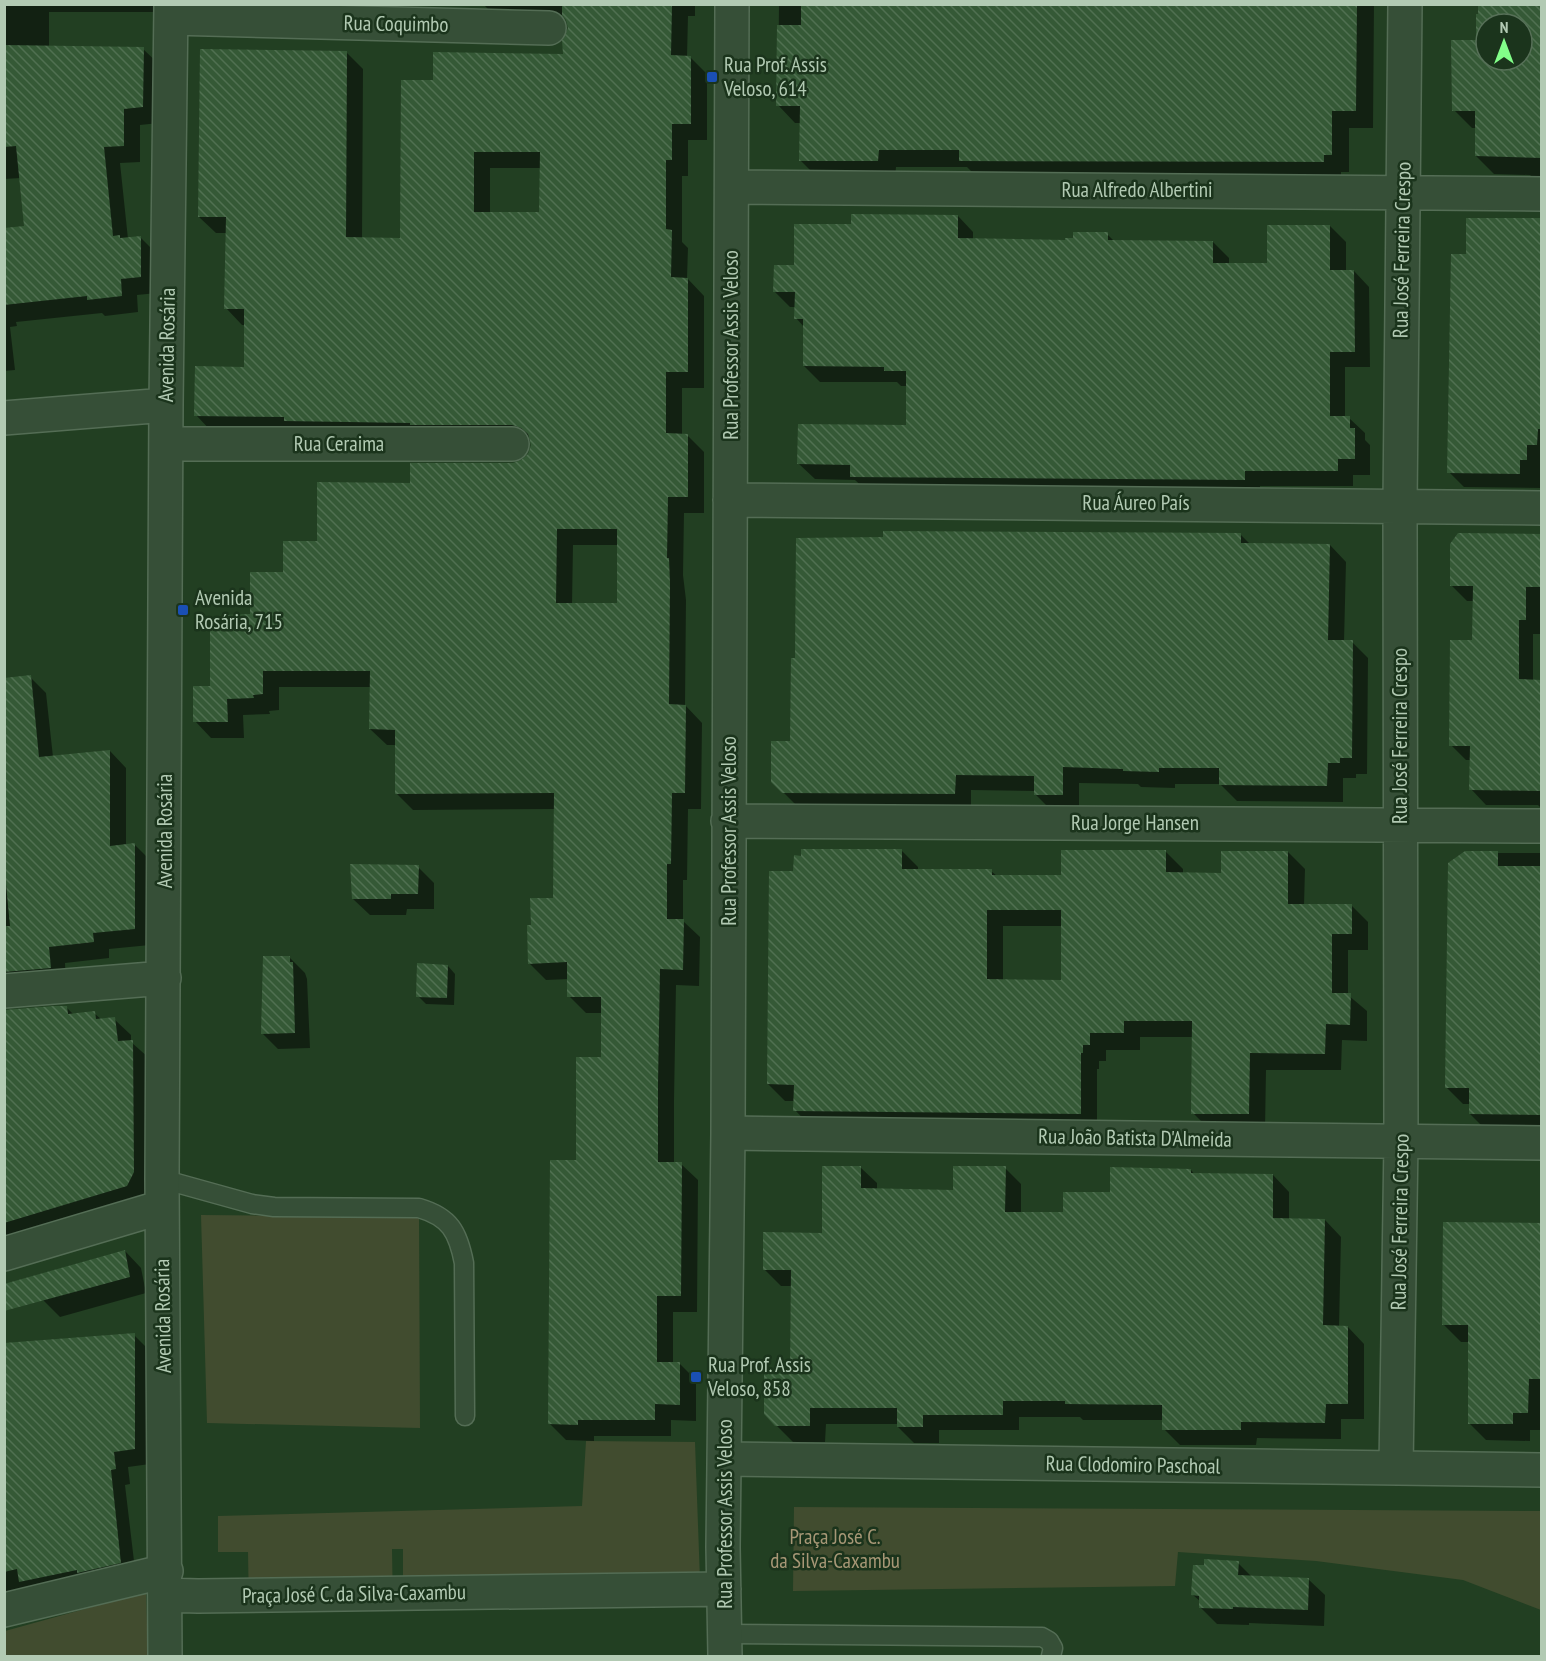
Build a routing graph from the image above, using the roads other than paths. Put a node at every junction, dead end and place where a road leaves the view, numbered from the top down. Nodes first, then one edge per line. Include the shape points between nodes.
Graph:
1 (732, 4) edge
2 (1405, 4) edge
3 (171, 11) edge
4 (549, 28) dead end
5 (732, 187) junction
6 (1403, 192) junction
7 (1542, 194) edge
8 (166, 405) junction
9 (4, 418) edge
10 (166, 444) junction
11 (512, 444) dead end
12 (730, 500) junction
13 (1400, 505) junction
14 (1542, 508) edge
15 (728, 821) junction
16 (1400, 825) junction
17 (1542, 826) edge
18 (164, 978) junction
19 (4, 991) edge
20 (728, 1134) junction
21 (1401, 1140) junction
22 (1542, 1143) edge
23 (162, 1193) junction
24 (4, 1254) edge
25 (465, 1416) dead end
26 (724, 1459) junction
27 (1396, 1468) junction
28 (1542, 1470) edge
29 (165, 1582) junction
30 (724, 1589) junction
31 (4, 1610) edge
32 (725, 1645) edge
33 (165, 1656) edge
34 (1051, 1656) edge

1 - 5 street, Rua Professor Assis Veloso
2 - 6 street, Rua José Ferreira Crespo
3 - 4 street, Rua Coquimbo
3 - 8 street, Avenida Rosária
5 - 6 street, Rua Alfredo Albertini
5 - 12 street, Rua Professor Assis Veloso
6 - 7 street, Rua Alfredo Albertini
6 - 13 street, Rua José Ferreira Crespo
8 - 9 street
8 - 10 street, Avenida Rosária
10 - 11 street, Rua Ceraima
10 - 18 street, Avenida Rosária
12 - 13 street, Rua Áureo País
12 - 15 street, Rua Professor Assis Veloso
13 - 14 street, Rua Áureo País
13 - 16 street, Rua José Ferreira Crespo
15 - 16 street, Rua Jorge Hansen
15 - 20 street, Rua Professor Assis Veloso
16 - 17 street, Rua Jorge Hansen
16 - 21 street, Rua José Ferreira Crespo
18 - 19 street
18 - 23 street, Avenida Rosária
20 - 21 street, Rua João Batista D'Almeida
20 - 26 street, Rua Professor Assis Veloso
21 - 22 street, Rua João Batista D'Almeida
21 - 27 street, Rua José Ferreira Crespo
23 - 24 street
23 - 25 lane via 274,1207 418,1208 436,1213 451,1226 464,1263
23 - 29 street, Avenida Rosária
26 - 27 street, Rua Clodomiro Paschoal
26 - 30 street, Rua Professor Assis Veloso
27 - 28 street, Rua Clodomiro Paschoal
29 - 30 street, Praça José C. da Silva-Caxambu via 244,1595
29 - 31 street, Praça José C. da Silva-Caxambu
29 - 33 street, Avenida Rosária
30 - 32 street, Rua Professor Assis Veloso
32 - 34 lane via 1042,1637 1053,1648

